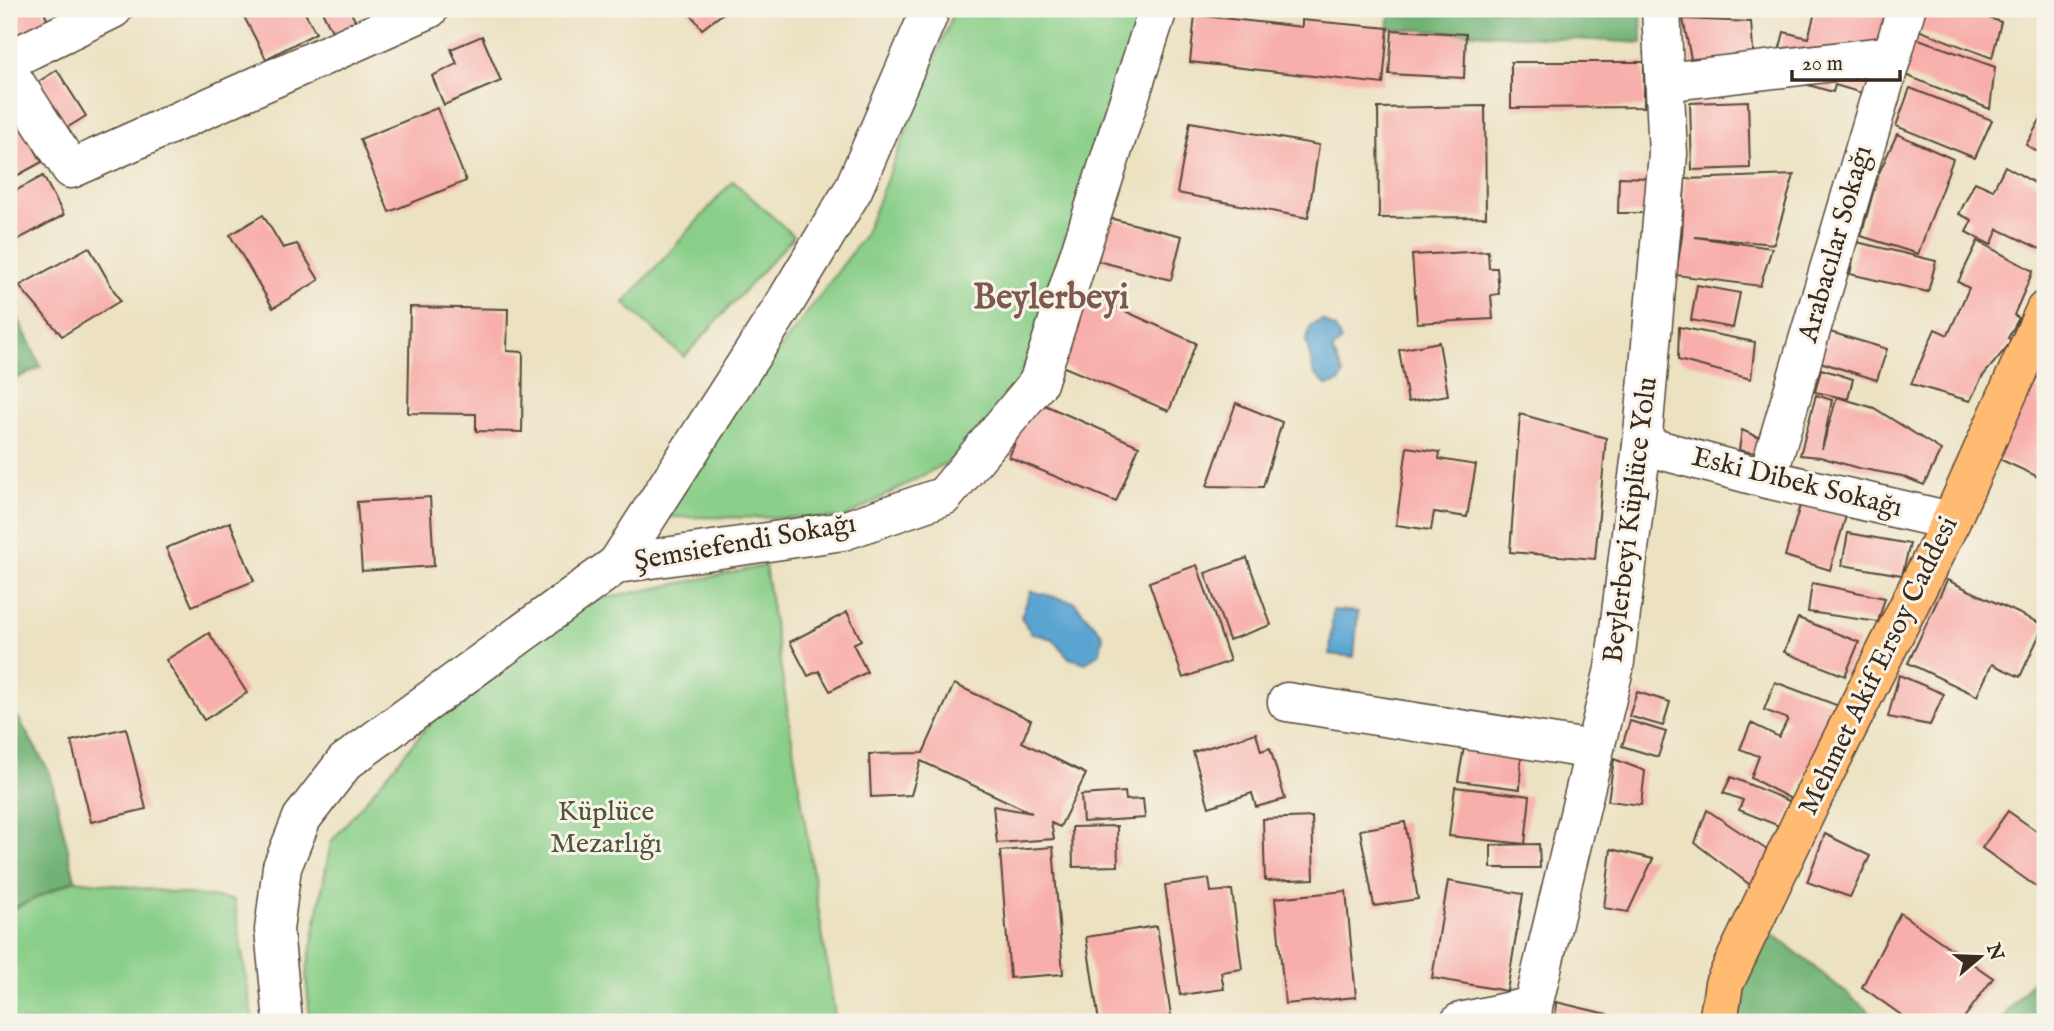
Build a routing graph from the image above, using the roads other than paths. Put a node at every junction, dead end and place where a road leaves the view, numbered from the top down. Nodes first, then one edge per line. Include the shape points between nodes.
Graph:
1 (113, 9) edge
2 (429, 9) edge
3 (928, 9) edge
4 (1158, 9) edge
5 (1661, 9) edge
6 (1906, 9) edge
7 (1892, 55) junction
8 (9, 60) edge
9 (9, 73) edge
10 (1665, 82) junction
11 (2045, 310) edge
12 (1642, 445) junction
13 (1767, 478) junction
14 (1951, 521) junction
15 (617, 564) junction
16 (1287, 702) dead end
17 (1594, 750) junction
18 (1532, 1014) edge
19 (283, 1022) edge
20 (1460, 1022) edge
21 (1718, 1022) edge

1 - 8 street
2 - 9 street via 71,169
3 - 15 street via 853,190
4 - 15 street, Şemsiefendi Sokağı via 1038,383 944,496 843,531
5 - 10 street, Beylerbeyi Küplüce Yolu
6 - 7 street, Arabacılar Sokağı
7 - 10 street
7 - 13 street, Arabacılar Sokağı
10 - 12 street, Beylerbeyi Küplüce Yolu via 1668,154
11 - 14 main road, Mehmet Akif Ersoy Caddesi
12 - 13 street, Eski Dibek Sokağı
12 - 17 street, Beylerbeyi Küplüce Yolu via 1614,669
13 - 14 street, Eski Dibek Sokağı
14 - 21 main road, Mehmet Akif Ersoy Caddesi via 1724,984
15 - 19 street, Şemsiefendi Sokağı via 345,762 302,818 282,867 274,930
16 - 17 street
17 - 18 street, Beylerbeyi Küplüce Yolu
18 - 20 street

